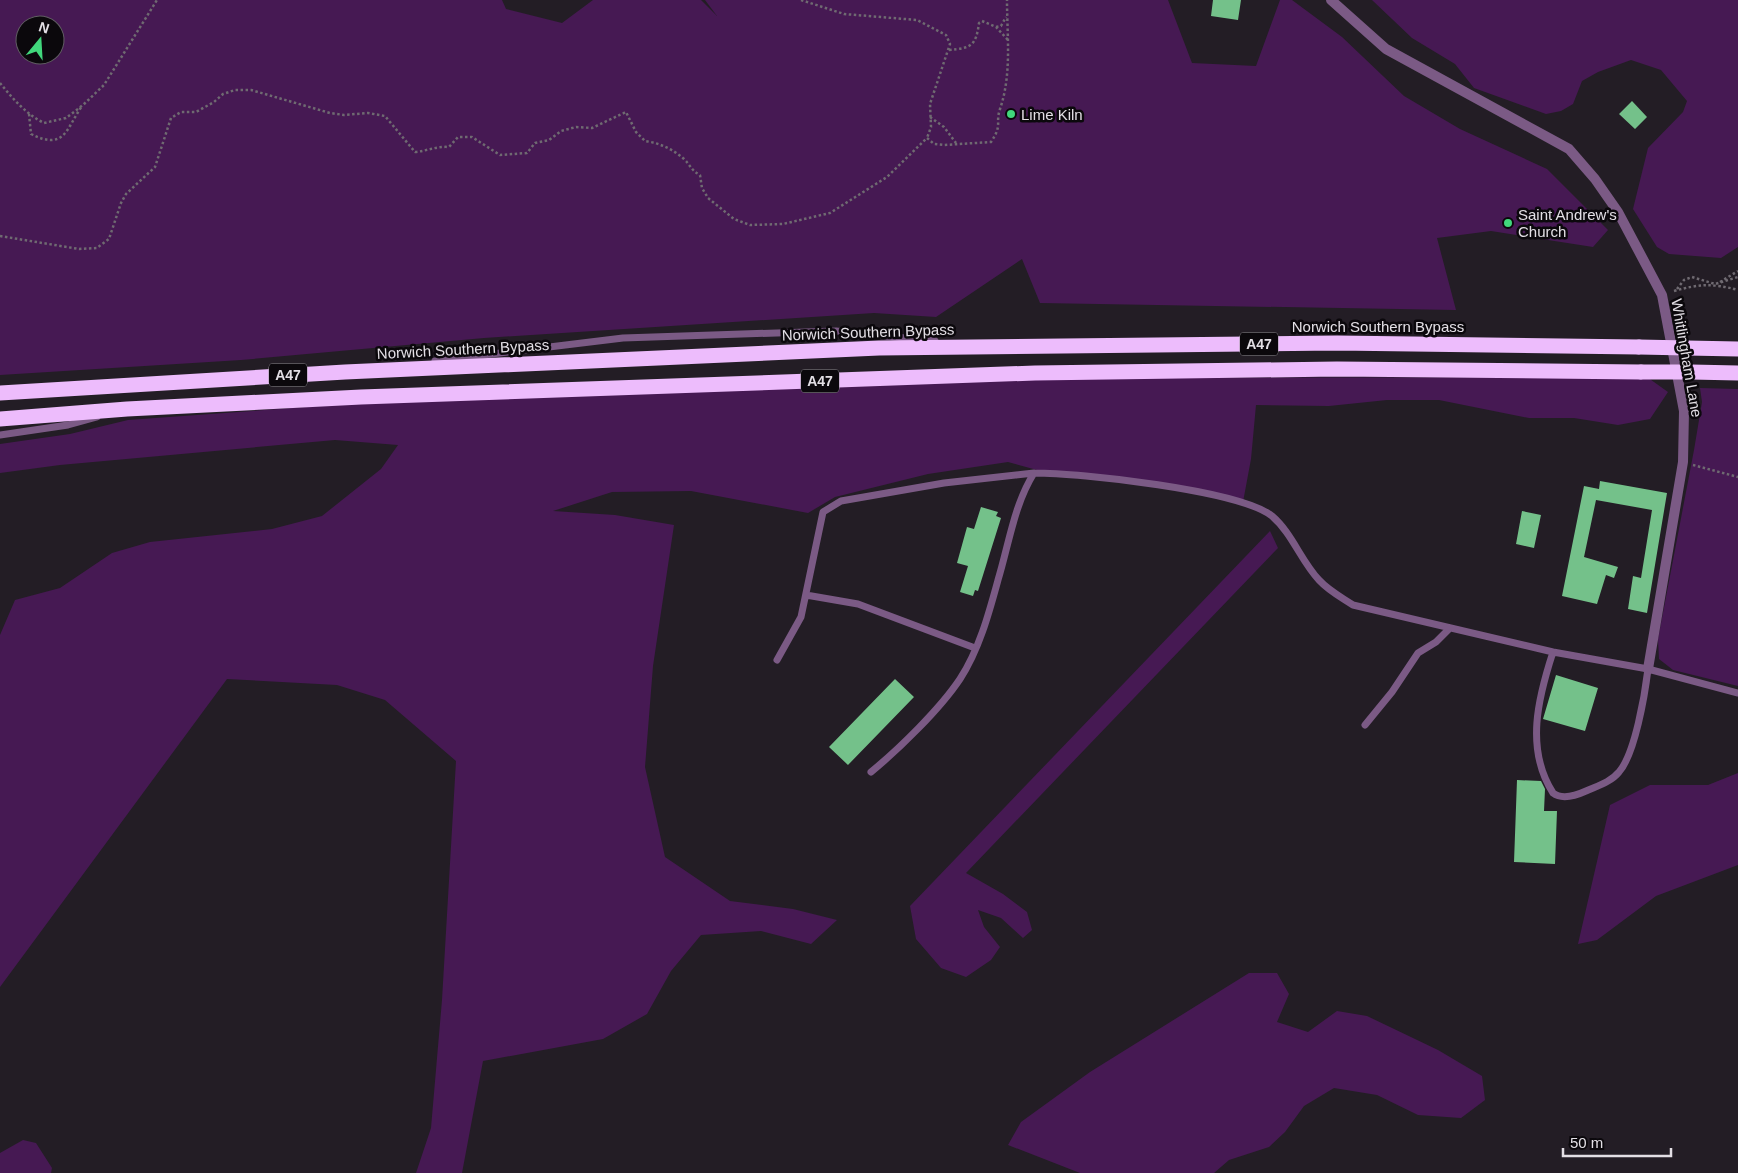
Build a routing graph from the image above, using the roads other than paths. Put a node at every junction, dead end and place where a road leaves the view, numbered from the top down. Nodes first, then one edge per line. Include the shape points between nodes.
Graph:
1 (1331, 0) edge
2 (984, 347) junction
3 (1738, 349) edge
4 (345, 372) junction
5 (1738, 373) edge
6 (0, 393) edge
7 (127, 409) junction
8 (0, 418) edge
9 (0, 435) edge
10 (1034, 473) junction
11 (806, 595) junction
12 (1450, 628) junction
13 (975, 648) junction
14 (1552, 652) junction
15 (777, 660) dead end
16 (1648, 669) junction
17 (1738, 693) edge
18 (1365, 725) dead end
19 (872, 772) dead end

1 - 16 street, Whitlingham Lane via 1386,49 1569,149 1618,212 1662,295 1684,411 1683,462
2 - 3 highway, Norwich Southern Bypass / A47, bridge via 1337,343
2 - 4 highway, Norwich Southern Bypass / A47 via 879,348
2 - 4 lane via 836,331 623,338
4 - 6 highway, Norwich Southern Bypass / A47
5 - 7 highway, A47, bridge via 1338,369 1035,373
7 - 8 highway, A47
7 - 9 lane via 68,425
10 - 11 lane via 944,483 841,501 823,512
10 - 12 lane via 1072,473 1188,491 1260,508 1285,531 1318,580 1353,605
10 - 13 lane via 1018,507 998,582
11 - 13 lane via 858,604
11 - 15 lane via 801,617
12 - 14 lane
12 - 18 lane via 1418,653
13 - 19 lane via 960,679
14 - 16 lane
14 - 16 lane via 1536,720 1540,766 1553,793 1560,796 1570,797 1583,792 1620,772 1637,729
16 - 17 lane

